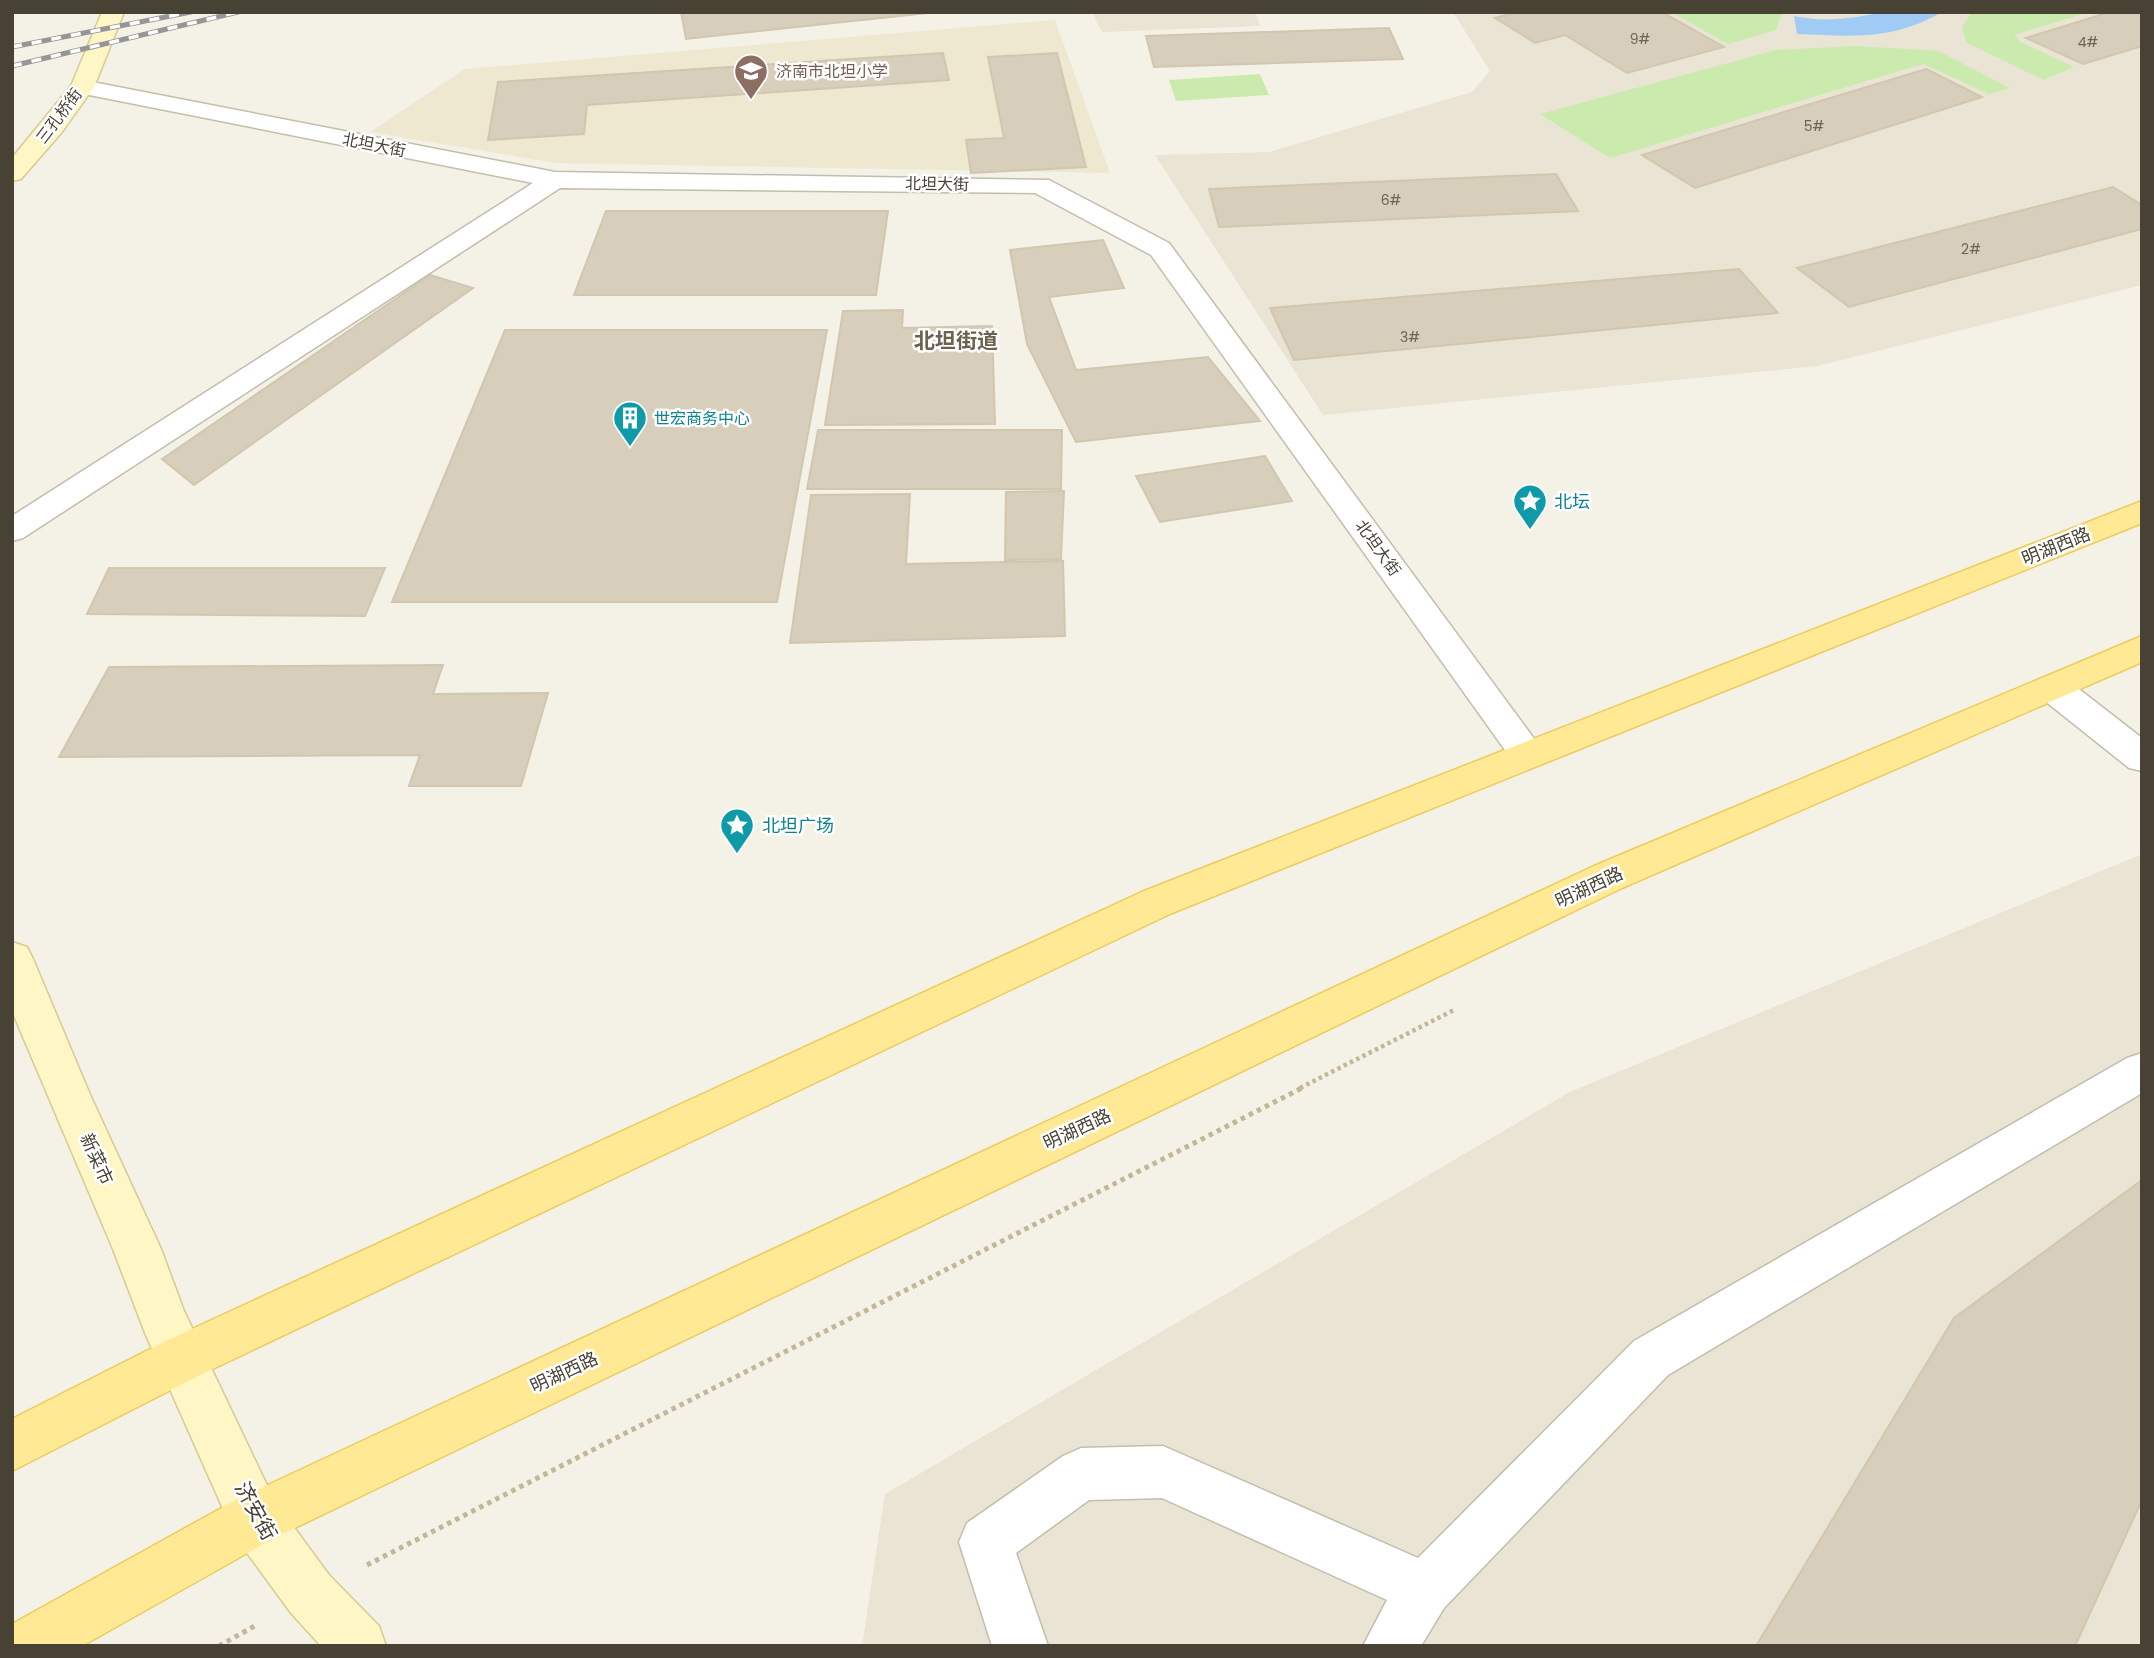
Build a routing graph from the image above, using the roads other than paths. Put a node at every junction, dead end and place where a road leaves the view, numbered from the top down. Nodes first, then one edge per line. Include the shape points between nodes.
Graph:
1 (113, 12) edge
2 (82, 87) junction
3 (12, 174) edge
4 (555, 180) junction
5 (2142, 511) edge
6 (12, 531) edge
7 (2142, 648) edge
8 (2053, 688) junction
9 (1528, 755) junction
10 (2142, 758) edge
11 (12, 960) edge
12 (2142, 1070) edge
13 (183, 1358) junction
14 (12, 1446) edge
15 (255, 1519) junction
16 (1425, 1589) junction
17 (28, 1646) edge
18 (359, 1646) edge
19 (1020, 1646) edge
20 (1390, 1646) edge

1 - 2 main road, 三孔桥街
2 - 3 main road, 三孔桥街
2 - 4 street, 北坦大街
4 - 6 street
4 - 9 street, 北坦大街 via 1040,185 1160,249
5 - 9 main road, 明湖西路
7 - 8 main road, 明湖西路
8 - 10 street
8 - 15 main road, 明湖西路 via 1608,877
9 - 13 main road, 明湖西路 via 1158,902
11 - 13 main road, 新菜市
12 - 16 street via 1651,1358
13 - 14 main road, 明湖西路
13 - 15 main road, 济安街
15 - 17 main road, 明湖西路
15 - 18 main road, 济安街 via 310,1594
16 - 19 street via 1164,1472 1081,1474 986,1542
16 - 20 street

